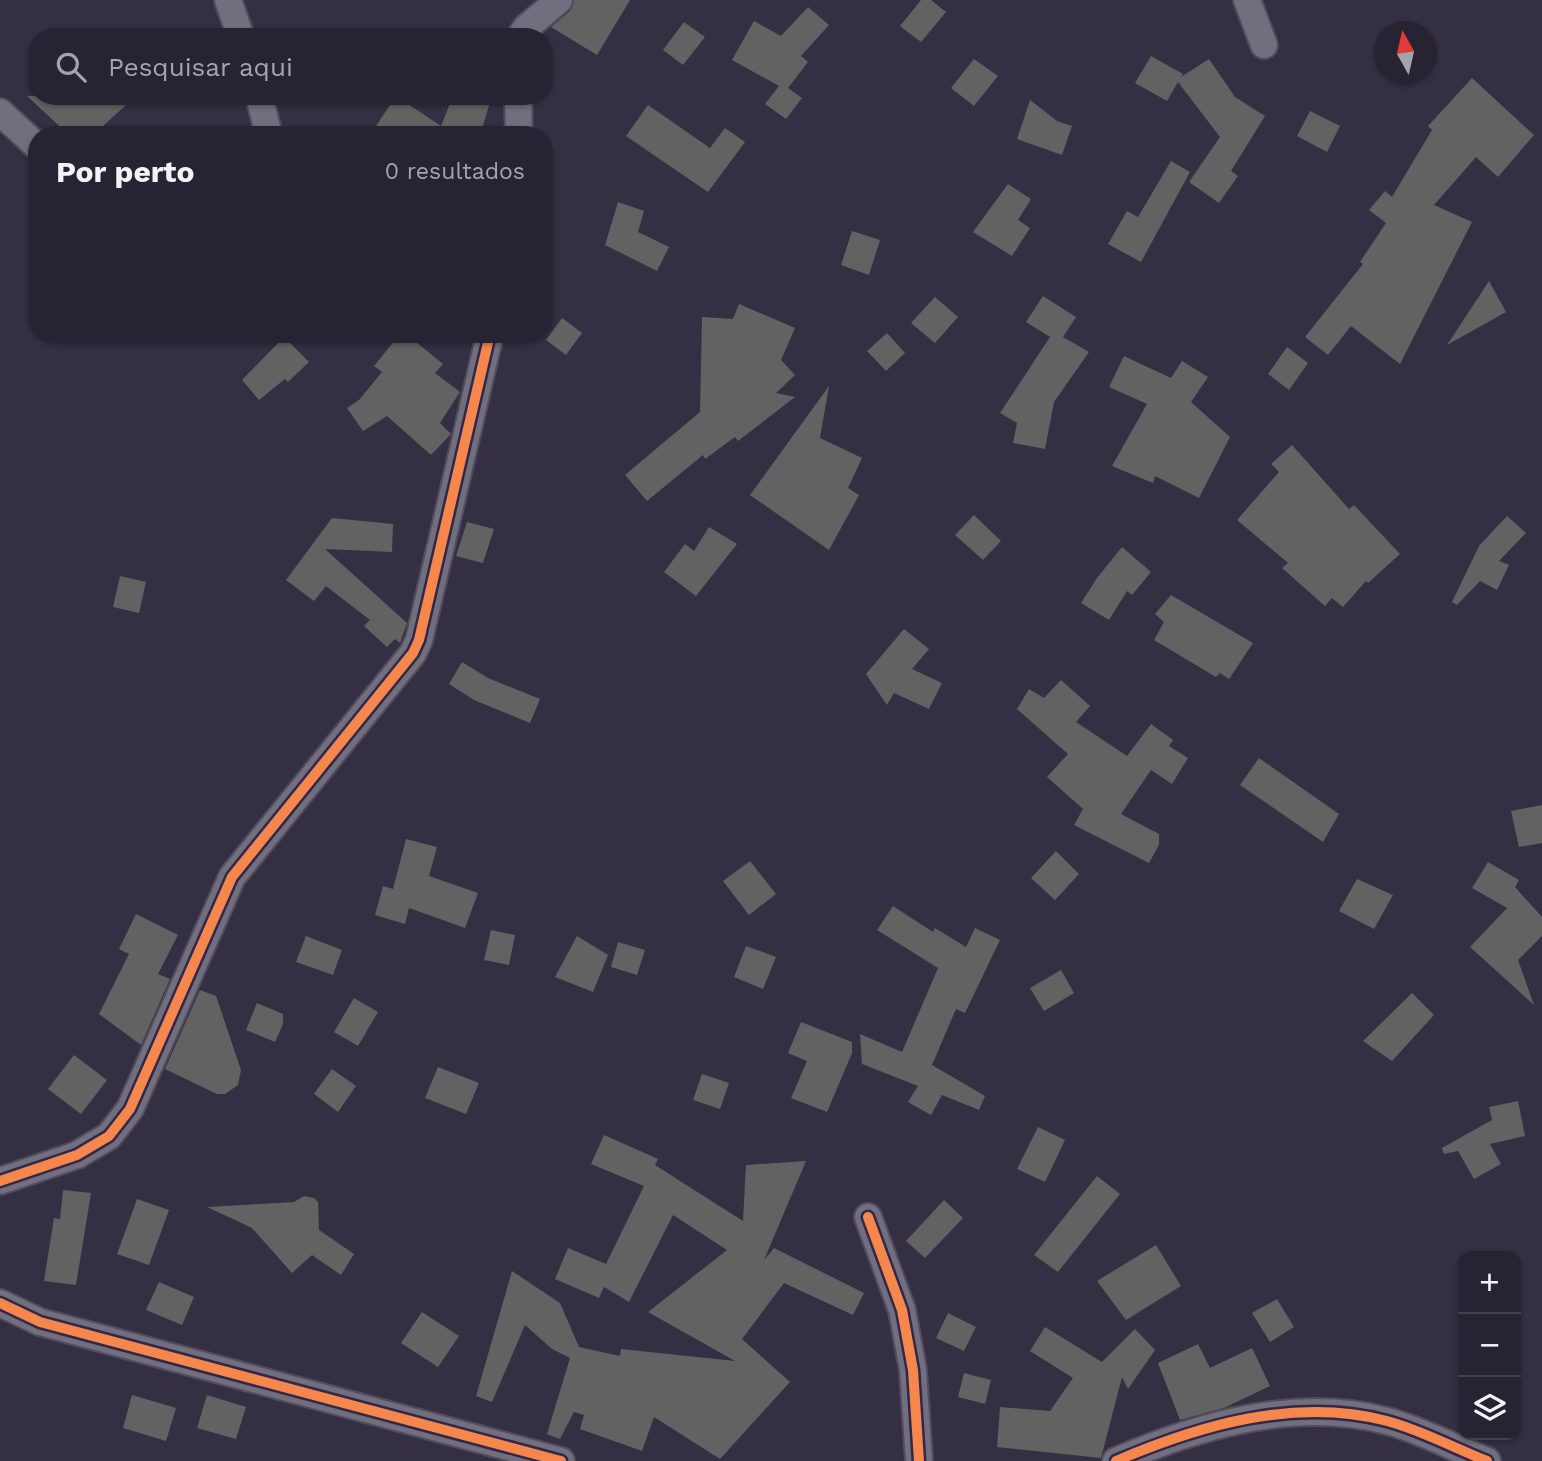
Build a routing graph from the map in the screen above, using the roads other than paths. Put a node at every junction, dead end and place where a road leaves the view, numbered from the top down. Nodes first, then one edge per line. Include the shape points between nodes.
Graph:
1 (228, 0) edge
2 (559, 0) edge
3 (1247, 0) edge
4 (238, 28) edge
5 (526, 28) edge
6 (1264, 46) dead end
7 (261, 105) edge
8 (518, 105) edge
9 (0, 112) edge
10 (267, 126) edge
11 (519, 126) edge
12 (28, 138) edge
13 (488, 343) edge
14 (0, 1181) edge
15 (868, 1217) dead end
16 (0, 1303) edge
17 (561, 1461) edge
18 (919, 1461) edge
19 (1116, 1461) edge
20 (1487, 1461) edge

1 - 4 street
2 - 5 street
3 - 6 street
7 - 10 street
8 - 11 street
9 - 12 street
13 - 14 street via 413,653 232,877 130,1109 109,1136 77,1155
15 - 18 street via 902,1310 913,1370
16 - 17 street via 40,1322
19 - 20 street via 1162,1441 1233,1420 1311,1411 1387,1421

